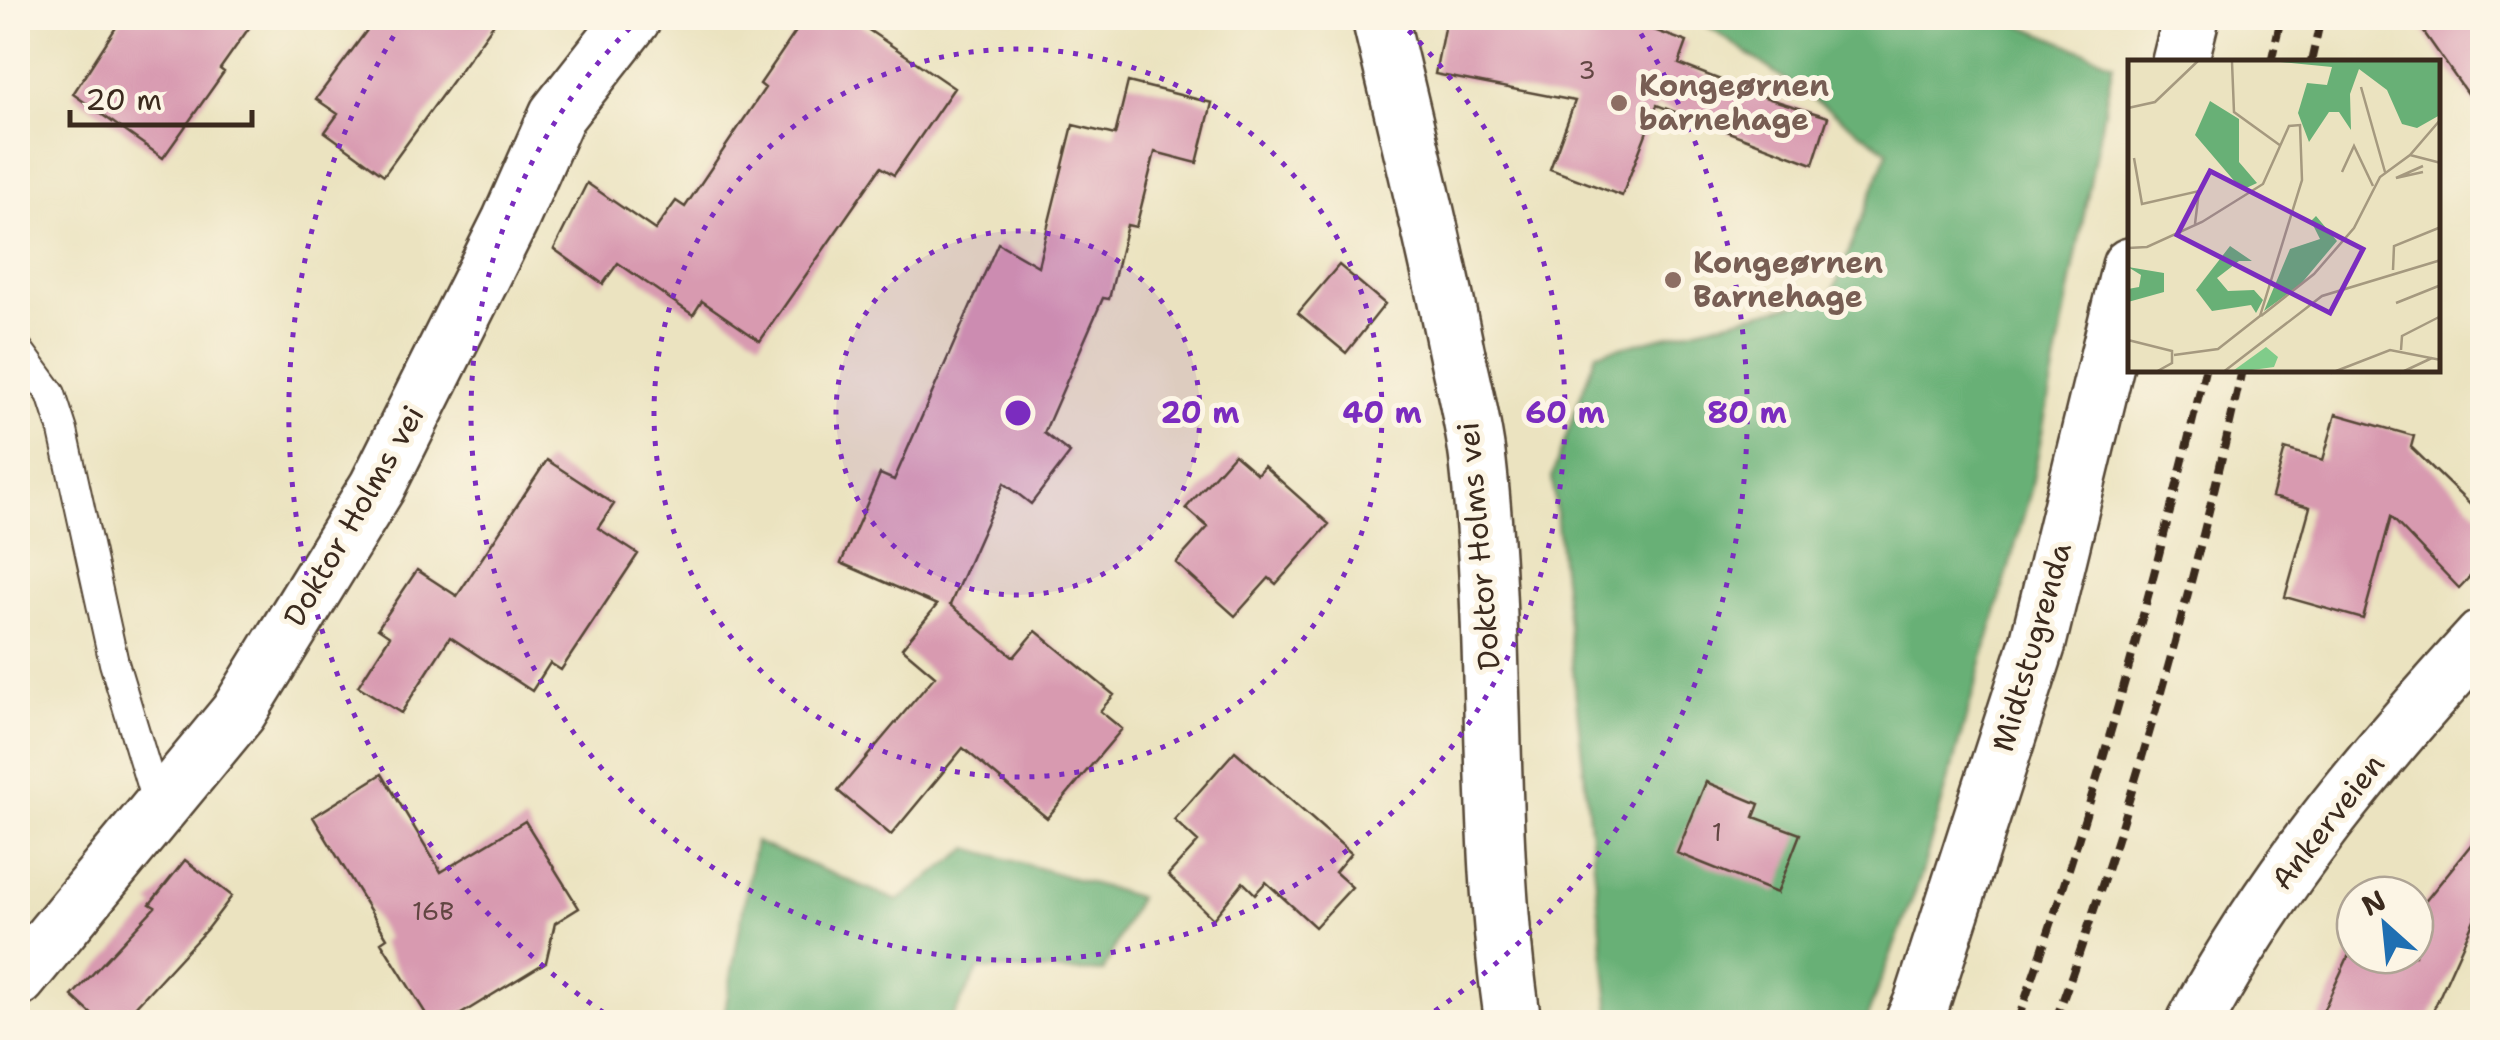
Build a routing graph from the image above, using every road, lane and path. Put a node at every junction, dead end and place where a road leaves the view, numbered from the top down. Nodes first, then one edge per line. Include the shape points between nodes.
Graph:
1 (632, 18) edge
2 (1380, 18) edge
3 (2191, 18) edge
4 (2180, 60) edge
5 (2128, 274) edge
6 (18, 349) edge
7 (2482, 638) edge
8 (158, 808) junction
9 (18, 978) edge
10 (1512, 1022) edge
11 (1913, 1022) edge
12 (2195, 1022) edge

1 - 8 street, Doktor Holms vei via 557,116 378,487 238,713
2 - 10 street, Doktor Holms vei via 1478,458 1496,841
3 - 4 street
5 - 11 street, Midtstugrenda via 2038,642
6 - 8 lane via 51,394 63,431 114,662
7 - 12 street, Ankerveien via 2335,806 2244,937
8 - 9 street, Doktor Holms vei

